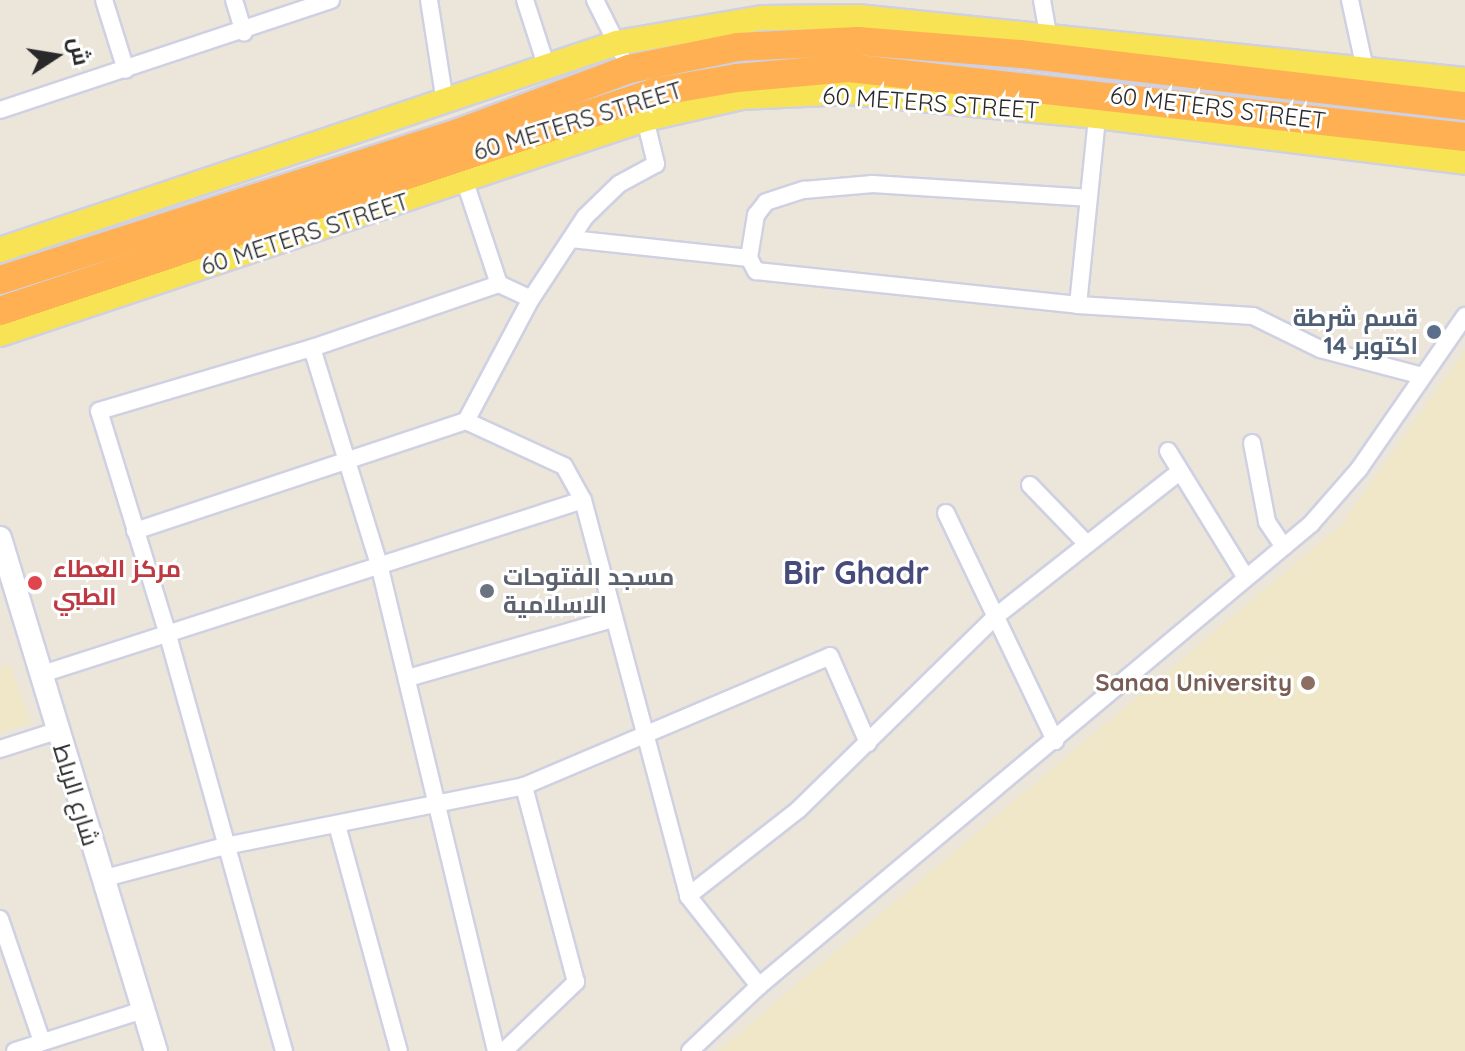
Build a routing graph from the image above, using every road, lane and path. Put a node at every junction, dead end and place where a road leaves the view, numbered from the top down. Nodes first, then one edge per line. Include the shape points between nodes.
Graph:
1 (104, 0) edge
2 (234, 0) edge
3 (331, 0) edge
4 (429, 0) edge
5 (525, 0) edge
6 (1042, 0) edge
7 (1350, 0) edge
8 (597, 1) edge
9 (244, 32) junction
10 (1048, 35) junction
11 (1117, 54) junction
12 (623, 56) junction
13 (547, 68) junction
14 (1365, 69) junction
15 (126, 70) junction
16 (1465, 80) edge
17 (445, 102) junction
18 (1098, 105) junction
19 (1465, 106) edge
20 (654, 108) junction
21 (0, 110) edge
22 (1465, 137) edge
23 (1465, 162) edge
24 (465, 182) junction
25 (1087, 198) junction
26 (136, 222) junction
27 (571, 239) junction
28 (0, 250) edge
29 (749, 258) junction
30 (161, 269) junction
31 (0, 280) edge
32 (499, 284) junction
33 (531, 299) junction
34 (1078, 305) junction
35 (0, 311) edge
36 (1465, 316) edge
37 (0, 334) edge
38 (312, 348) junction
39 (1423, 376) junction
40 (466, 421) junction
41 (1252, 443) dead end
42 (1168, 451) dead end
43 (346, 458) junction
44 (1178, 473) junction
45 (1030, 485) dead end
46 (583, 500) junction
47 (946, 513) dead end
48 (135, 531) junction
49 (0, 538) edge
50 (1087, 544) junction
51 (1284, 547) junction
52 (379, 564) junction
53 (1245, 576) junction
54 (0, 589) edge
55 (995, 617) junction
56 (612, 619) junction
57 (168, 635) junction
58 (39, 675) junction
59 (408, 678) junction
60 (51, 733) junction
61 (647, 738) junction
62 (1055, 741) junction
63 (868, 743) junction
64 (0, 749) edge
65 (524, 786) junction
66 (438, 805) junction
67 (337, 825) junction
68 (225, 846) junction
69 (102, 879) junction
70 (688, 896) junction
71 (0, 919) edge
72 (759, 986) junction
73 (138, 1011) junction
74 (42, 1042) junction
75 (15, 1051) edge
76 (145, 1051) edge
77 (156, 1051) edge
78 (284, 1051) edge
79 (399, 1051) edge
80 (496, 1051) edge
81 (504, 1051) edge
82 (690, 1051) edge

1 - 15 street
2 - 9 street
3 - 9 street
4 - 17 street
5 - 13 street
6 - 10 street
7 - 14 street
8 - 12 street
9 - 15 street
10 - 11 main road
10 - 12 main road via 858,17 762,18
11 - 12 highway, 60 METERS STREET via 858,41
11 - 14 main road
11 - 19 highway, 60 METERS STREET
12 - 13 main road
12 - 26 highway, 60 METERS STREET via 458,133
13 - 17 main road
14 - 16 main road
15 - 21 street
17 - 26 main road
18 - 20 highway, 60 METERS STREET via 849,68
18 - 22 highway, 60 METERS STREET
18 - 23 main road, 60 METERS STREET
18 - 25 street
20 - 24 main road, 60 METERS STREET
20 - 27 street via 656,164 619,184
20 - 30 highway, 60 METERS STREET
24 - 30 main road, 60 METERS STREET
24 - 32 street
25 - 29 street via 873,184 804,190 766,202 756,215
25 - 34 street
26 - 28 main road
26 - 31 highway, 60 METERS STREET
27 - 29 street
27 - 33 street
29 - 34 street via 756,271
30 - 35 highway, 60 METERS STREET
30 - 37 main road, 60 METERS STREET
32 - 33 street
32 - 38 street
33 - 40 street
34 - 39 street via 1253,316 1320,349
36 - 39 street
38 - 43 street
38 - 48 street via 99,411
39 - 51 street via 1359,469
40 - 43 street
40 - 46 street via 564,466
41 - 51 street via 1267,522
42 - 44 street
43 - 48 street
43 - 52 street
44 - 50 street
44 - 53 street
45 - 50 street
46 - 52 street
46 - 56 street
47 - 55 street
48 - 57 street
49 - 58 street, شارع الرباط
50 - 55 street
51 - 53 street
52 - 57 street
52 - 59 street
53 - 62 street
54 - 60 street
55 - 62 street
55 - 63 street
56 - 59 street
56 - 61 street
57 - 58 street
57 - 68 street
58 - 60 street, شارع الرباط
59 - 66 street
60 - 64 street
60 - 69 street, شارع الرباط
60 - 73 street
61 - 63 street via 830,656
61 - 65 street
61 - 70 street
62 - 72 street
63 - 70 street via 798,810
65 - 66 street
65 - 81 street via 576,982
66 - 67 street
66 - 80 street
67 - 68 street
67 - 79 street
68 - 69 street
68 - 78 street
69 - 73 street, شارع الرباط
70 - 72 street
71 - 74 street
72 - 82 street
73 - 74 street
73 - 76 street
73 - 77 street, شارع الرباط
74 - 75 street

